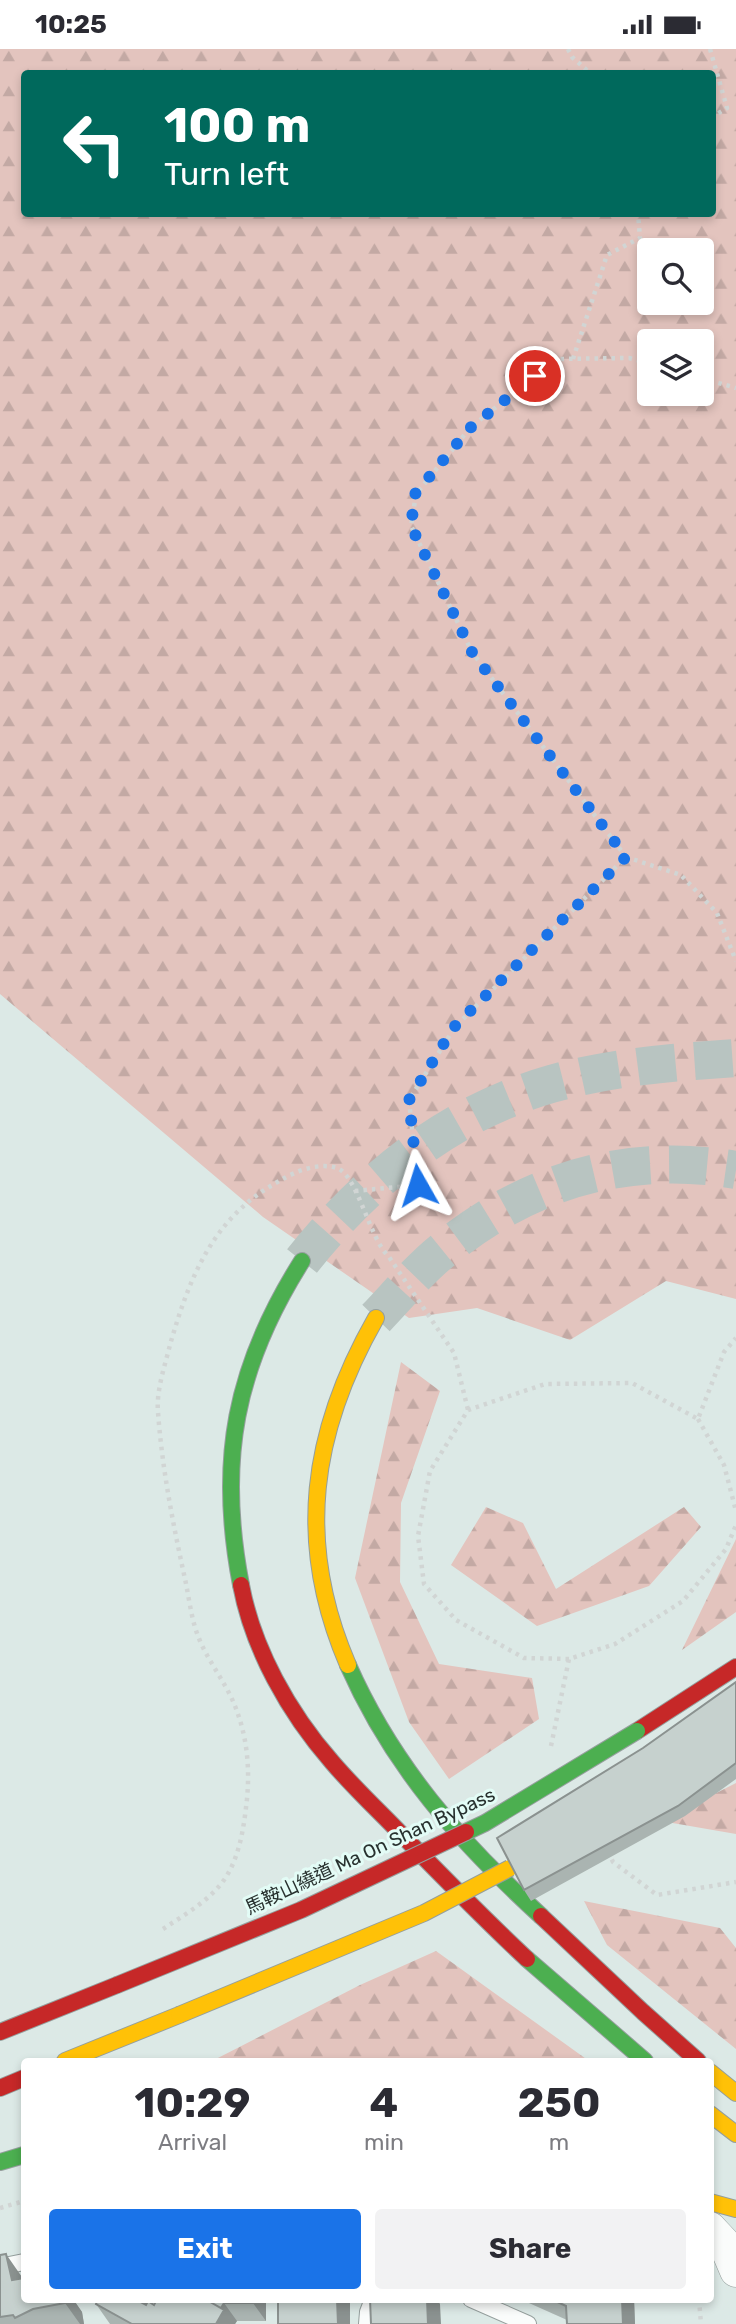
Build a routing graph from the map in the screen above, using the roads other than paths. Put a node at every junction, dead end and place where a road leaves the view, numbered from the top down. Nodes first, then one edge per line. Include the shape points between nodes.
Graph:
1 (302, 1261) tunnel mouth
2 (376, 1318) tunnel mouth
3 (736, 1667) edge
4 (510, 1868) edge
5 (0, 2032) edge
6 (72, 2058) edge
7 (641, 2058) edge
8 (695, 2058) edge
9 (714, 2075) edge
10 (21, 2079) edge
11 (0, 2088) edge
12 (736, 2093) edge
13 (714, 2117) edge
14 (736, 2134) edge
15 (21, 2156) edge
16 (0, 2162) edge
17 (714, 2203) edge
18 (736, 2209) edge
19 (714, 2232) edge
20 (21, 2263) edge
21 (0, 2267) edge
22 (736, 2270) edge
23 (371, 2303) edge
24 (480, 2303) edge
25 (367, 2324) edge
26 (528, 2324) edge

1 - 7 main road via 259,1340 231,1448 233,1552 243,1601 260,1647 294,1712 348,1780 496,1930
2 - 8 main road via 357,1348 333,1404 318,1486 320,1569 344,1653 394,1751 457,1835
3 - 5 main road, 馬鞍山繞道 Ma On Shan Bypass, bridge via 485,1823 301,1910
4 - 6 main road, bridge via 424,1913
9 - 12 main road
10 - 11 main road
13 - 14 main road
15 - 16 main road
17 - 18 main road
19 - 22 street
20 - 21 lane
23 - 25 lane
24 - 26 lane

